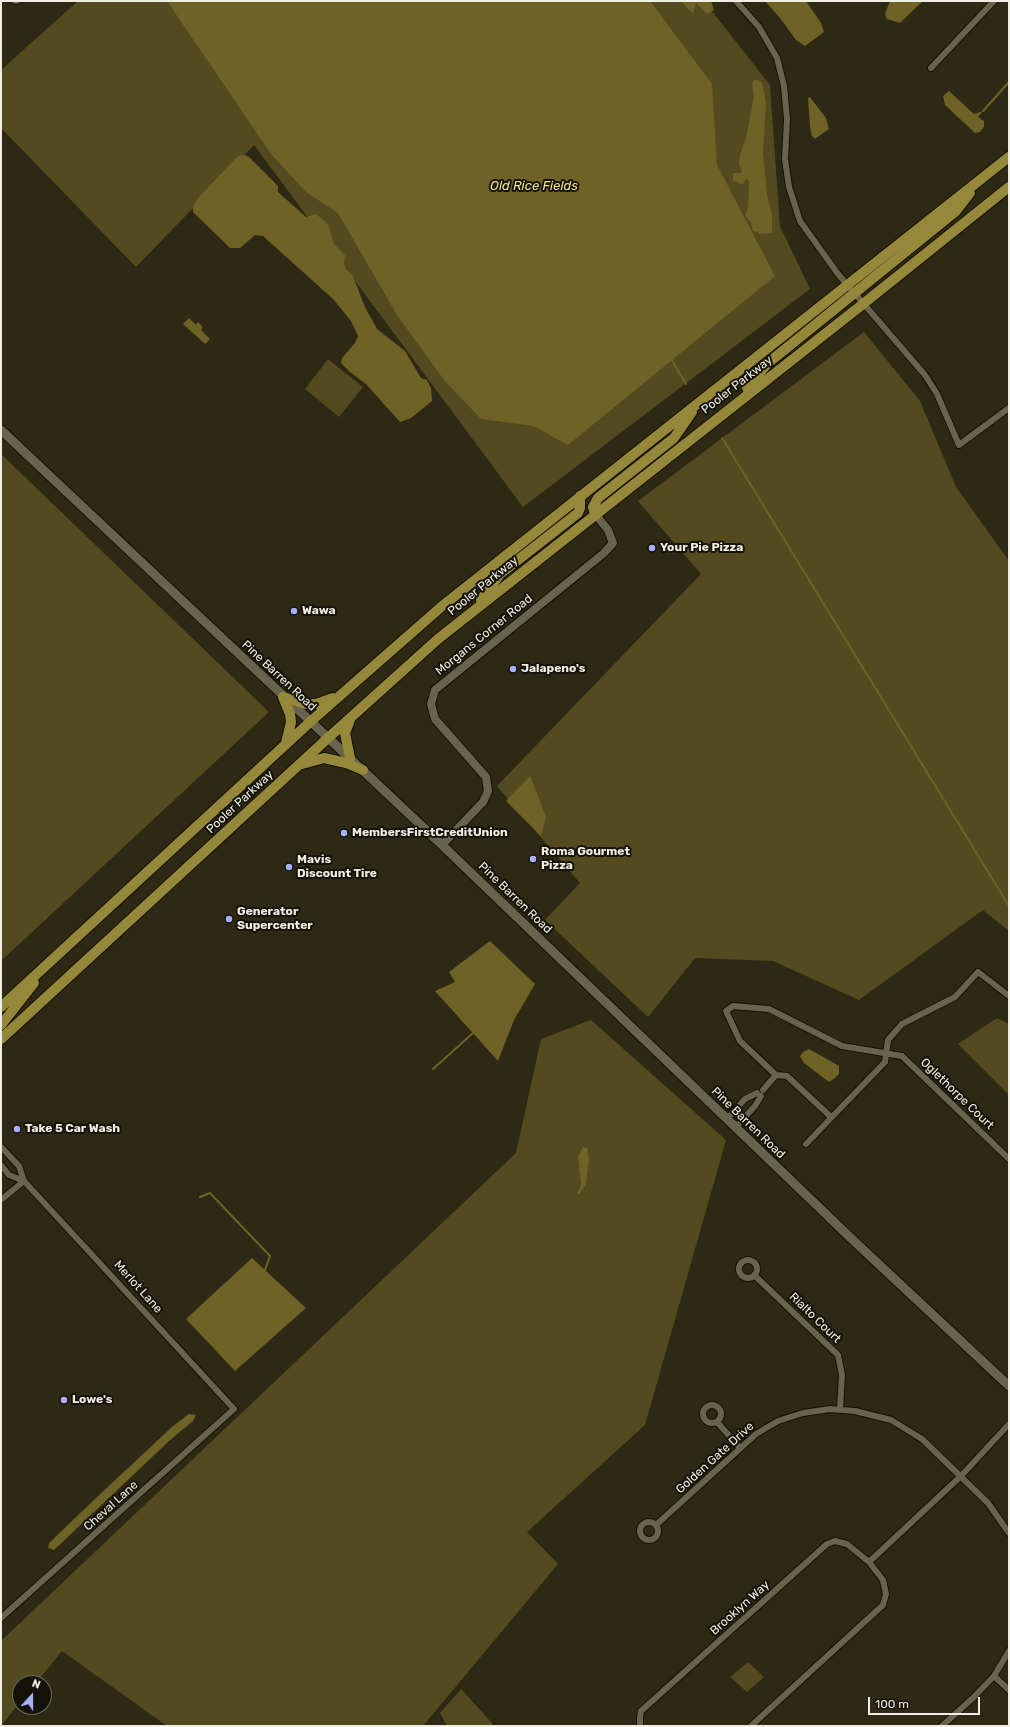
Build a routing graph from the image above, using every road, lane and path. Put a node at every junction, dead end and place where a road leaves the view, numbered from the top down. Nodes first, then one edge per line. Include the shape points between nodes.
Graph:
1 (736, 1) edge
2 (994, 1) edge
3 (931, 68) dead end
4 (1009, 157) edge
5 (978, 181) junction
6 (1009, 187) edge
7 (848, 285) junction
8 (855, 293) junction
9 (863, 304) junction
10 (699, 402) junction
11 (733, 405) junction
12 (1009, 408) edge
13 (1, 430) edge
14 (580, 496) junction
15 (595, 514) junction
16 (473, 611) junction
17 (338, 696) junction
18 (283, 697) junction
19 (354, 714) junction
20 (310, 722) junction
21 (328, 738) junction
22 (285, 745) junction
23 (350, 758) junction
24 (299, 765) junction
25 (363, 770) junction
26 (442, 846) junction
27 (49, 963) junction
28 (1009, 996) edge
29 (1, 1007) edge
30 (1, 1025) edge
31 (1, 1039) edge
32 (887, 1053) junction
33 (776, 1075) junction
34 (760, 1093) junction
35 (831, 1117) junction
36 (727, 1119) junction
37 (736, 1127) junction
38 (806, 1144) dead end
39 (1, 1147) edge
40 (1009, 1159) edge
41 (1, 1165) edge
42 (24, 1181) junction
43 (1, 1200) edge
44 (754, 1275) dead end
45 (1009, 1386) edge
46 (234, 1409) joint
47 (840, 1409) junction
48 (717, 1422) dead end
49 (1009, 1424) edge
50 (740, 1448) junction
51 (961, 1476) junction
52 (656, 1525) dead end
53 (1009, 1533) edge
54 (869, 1562) junction
55 (1, 1618) edge
56 (1009, 1650) edge
57 (994, 1676) junction
58 (1009, 1690) edge
59 (640, 1726) edge
60 (752, 1726) edge
61 (942, 1726) edge

1 - 7 street via 759,27 777,58 784,86 787,119 785,159 788,187 800,221
2 - 3 street
4 - 5 main road, Pooler Parkway
5 - 7 main road, Pooler Parkway
5 - 8 main road via 956,211
6 - 9 main road, Pooler Parkway
7 - 8 street
7 - 10 main road, Pooler Parkway
8 - 9 street
8 - 11 main road via 768,363
9 - 11 main road, Pooler Parkway
9 - 12 street via 932,385 959,445
10 - 14 main road, Pooler Parkway
10 - 15 main road via 674,438 598,498 593,508
11 - 15 main road, Pooler Parkway
13 - 18 main road, Pine Barren Road
14 - 16 main road via 578,513 500,574
14 - 17 main road, Pooler Parkway via 441,606
15 - 16 main road, Pooler Parkway
15 - 26 street, Morgans Corner Road via 608,530 613,542 604,553 435,690 431,704 435,719 486,777 488,791 483,802
16 - 19 main road, Pooler Parkway
17 - 18 main road via 316,704 306,704
17 - 20 main road, Pooler Parkway
18 - 20 main road, Pine Barren Road
18 - 22 main road via 291,722
19 - 21 main road, Pooler Parkway
19 - 23 main road via 346,726 345,733
20 - 21 main road, Pine Barren Road
20 - 22 main road, Pooler Parkway
21 - 23 main road, Pine Barren Road
21 - 24 main road, Pooler Parkway
22 - 27 main road, Pooler Parkway
23 - 25 main road, Pine Barren Road
24 - 25 main road via 324,758 341,761
24 - 31 main road, Pooler Parkway
25 - 26 main road, Pine Barren Road
26 - 36 main road, Pine Barren Road
27 - 29 main road, Pooler Parkway
27 - 30 main road
28 - 32 street via 978,972 955,997 902,1024 888,1040
32 - 33 street, Oglethorpe Court via 839,1045 769,1009 733,1006 726,1011 740,1041
32 - 35 street via 885,1062
32 - 40 street, Oglethorpe Court via 904,1058
33 - 34 street
33 - 35 street via 790,1078
34 - 36 street via 745,1099
34 - 37 street via 755,1106
35 - 38 street
36 - 37 main road, Pine Barren Road
37 - 45 main road, Pine Barren Road
39 - 42 street, Merlot Lane via 19,1166
41 - 42 street, Merlot Lane via 9,1174
42 - 43 street
42 - 46 street, Merlot Lane
44 - 47 street, Rialto Court via 838,1355 842,1375
46 - 55 street, Cheval Lane
47 - 50 street, Golden Gate Drive via 802,1413 778,1421
47 - 51 street, Golden Gate Drive via 875,1416 902,1426 922,1439
48 - 50 street
49 - 51 street
50 - 52 street, Golden Gate Drive
51 - 53 street, Golden Gate Drive via 988,1503
51 - 54 street
54 - 59 street, Brooklyn Way via 847,1544 835,1541 827,1544 641,1711
54 - 60 street, Brooklyn Way via 883,1580 886,1594 883,1605
56 - 57 street
57 - 58 street
57 - 61 street

